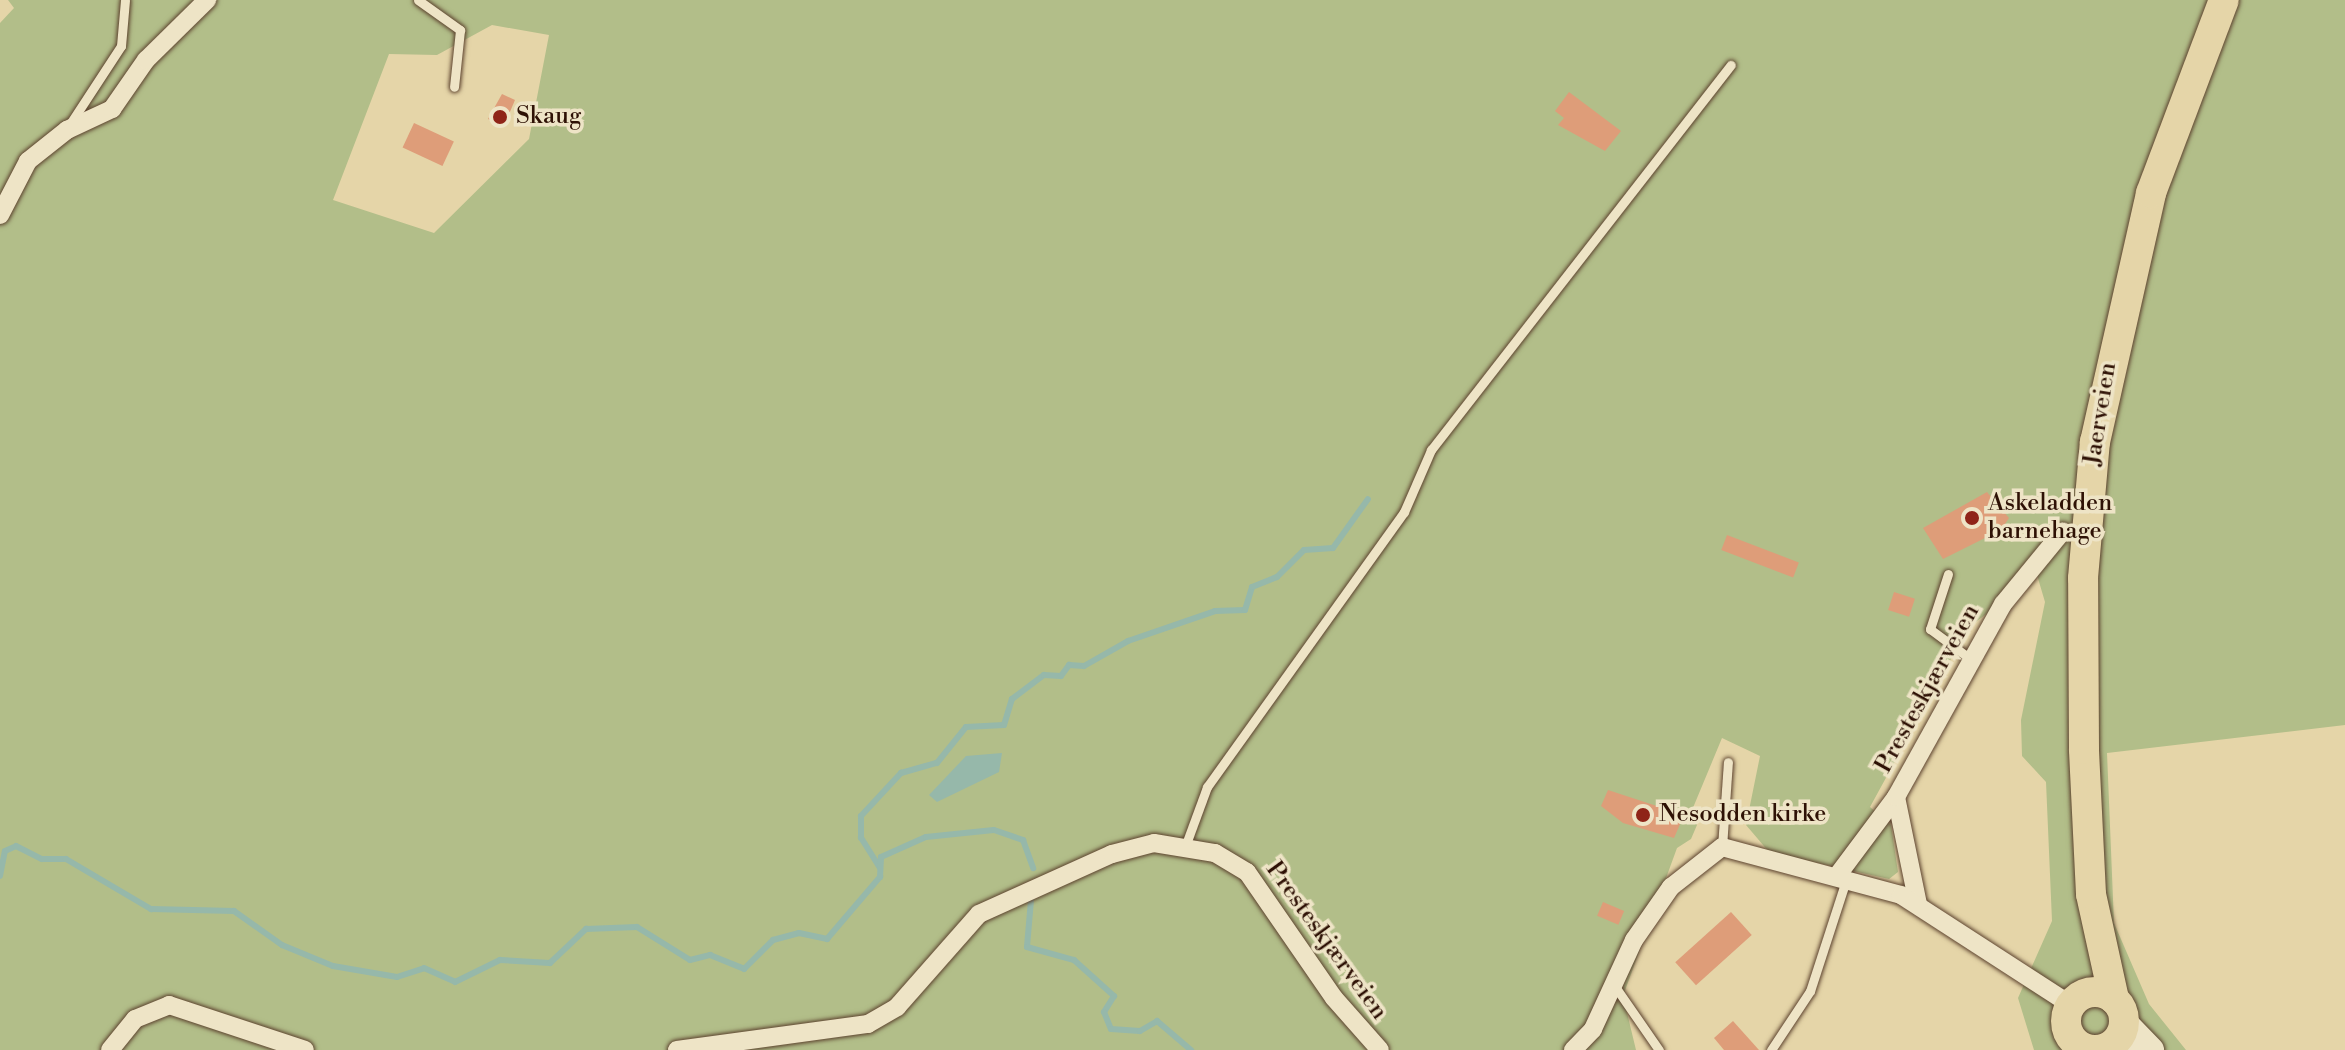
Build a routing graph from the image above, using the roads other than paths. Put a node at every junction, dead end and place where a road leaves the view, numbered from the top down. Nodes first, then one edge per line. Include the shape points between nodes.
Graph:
1 (125, 0) edge
2 (207, 0) edge
3 (418, 0) edge
4 (2224, 0) edge
5 (1731, 65) dead end
6 (454, 87) dead end
7 (67, 130) junction
8 (0, 215) edge
9 (2063, 531) dead end
10 (1948, 574) dead end
11 (1969, 658) junction
12 (1728, 762) dead end
13 (1896, 797) junction
14 (1186, 844) junction
15 (1722, 847) junction
16 (1842, 878) junction
17 (2091, 894) junction
18 (1918, 904) junction
19 (1614, 985) junction
20 (2074, 1002) junction
21 (2115, 1035) edge
22 (2073, 1044) edge
23 (110, 1050) edge
24 (305, 1050) edge
25 (677, 1050) edge
26 (1380, 1050) edge
27 (1573, 1050) edge
28 (1659, 1050) edge
29 (1771, 1050) edge
30 (2151, 1050) edge

1 - 7 lane via 121,46
2 - 7 street via 146,60 120,102
3 - 6 lane via 460,30
4 - 17 main road, Jaerveien via 2151,193 2095,442 2081,660
5 - 14 lane via 1431,450 1404,512 1207,787
7 - 8 street via 21,170
9 - 11 street, Presteskjærveien
10 - 11 lane via 1930,629
11 - 13 street, Presteskjærveien
12 - 15 lane
13 - 16 street, Presteskjærveien
13 - 18 street, Presteskjærveien
14 - 25 street, Presteskjærveien via 1136,845 1004,898 960,929 897,1007 868,1024
14 - 26 street, Presteskjærveien via 1247,872 1334,998
15 - 16 street
15 - 19 street via 1671,887
16 - 18 street
16 - 29 lane via 1810,991
17 - 20 main road, Jaerveien
17 - 21 main road, Jaerveien
18 - 20 street
19 - 27 street
19 - 28 lane
20 - 21 main road via 2097,992
20 - 22 main road, Jaerveien
21 - 22 main road via 2089,1049
21 - 30 main road
23 - 24 street via 135,1019 169,1005

